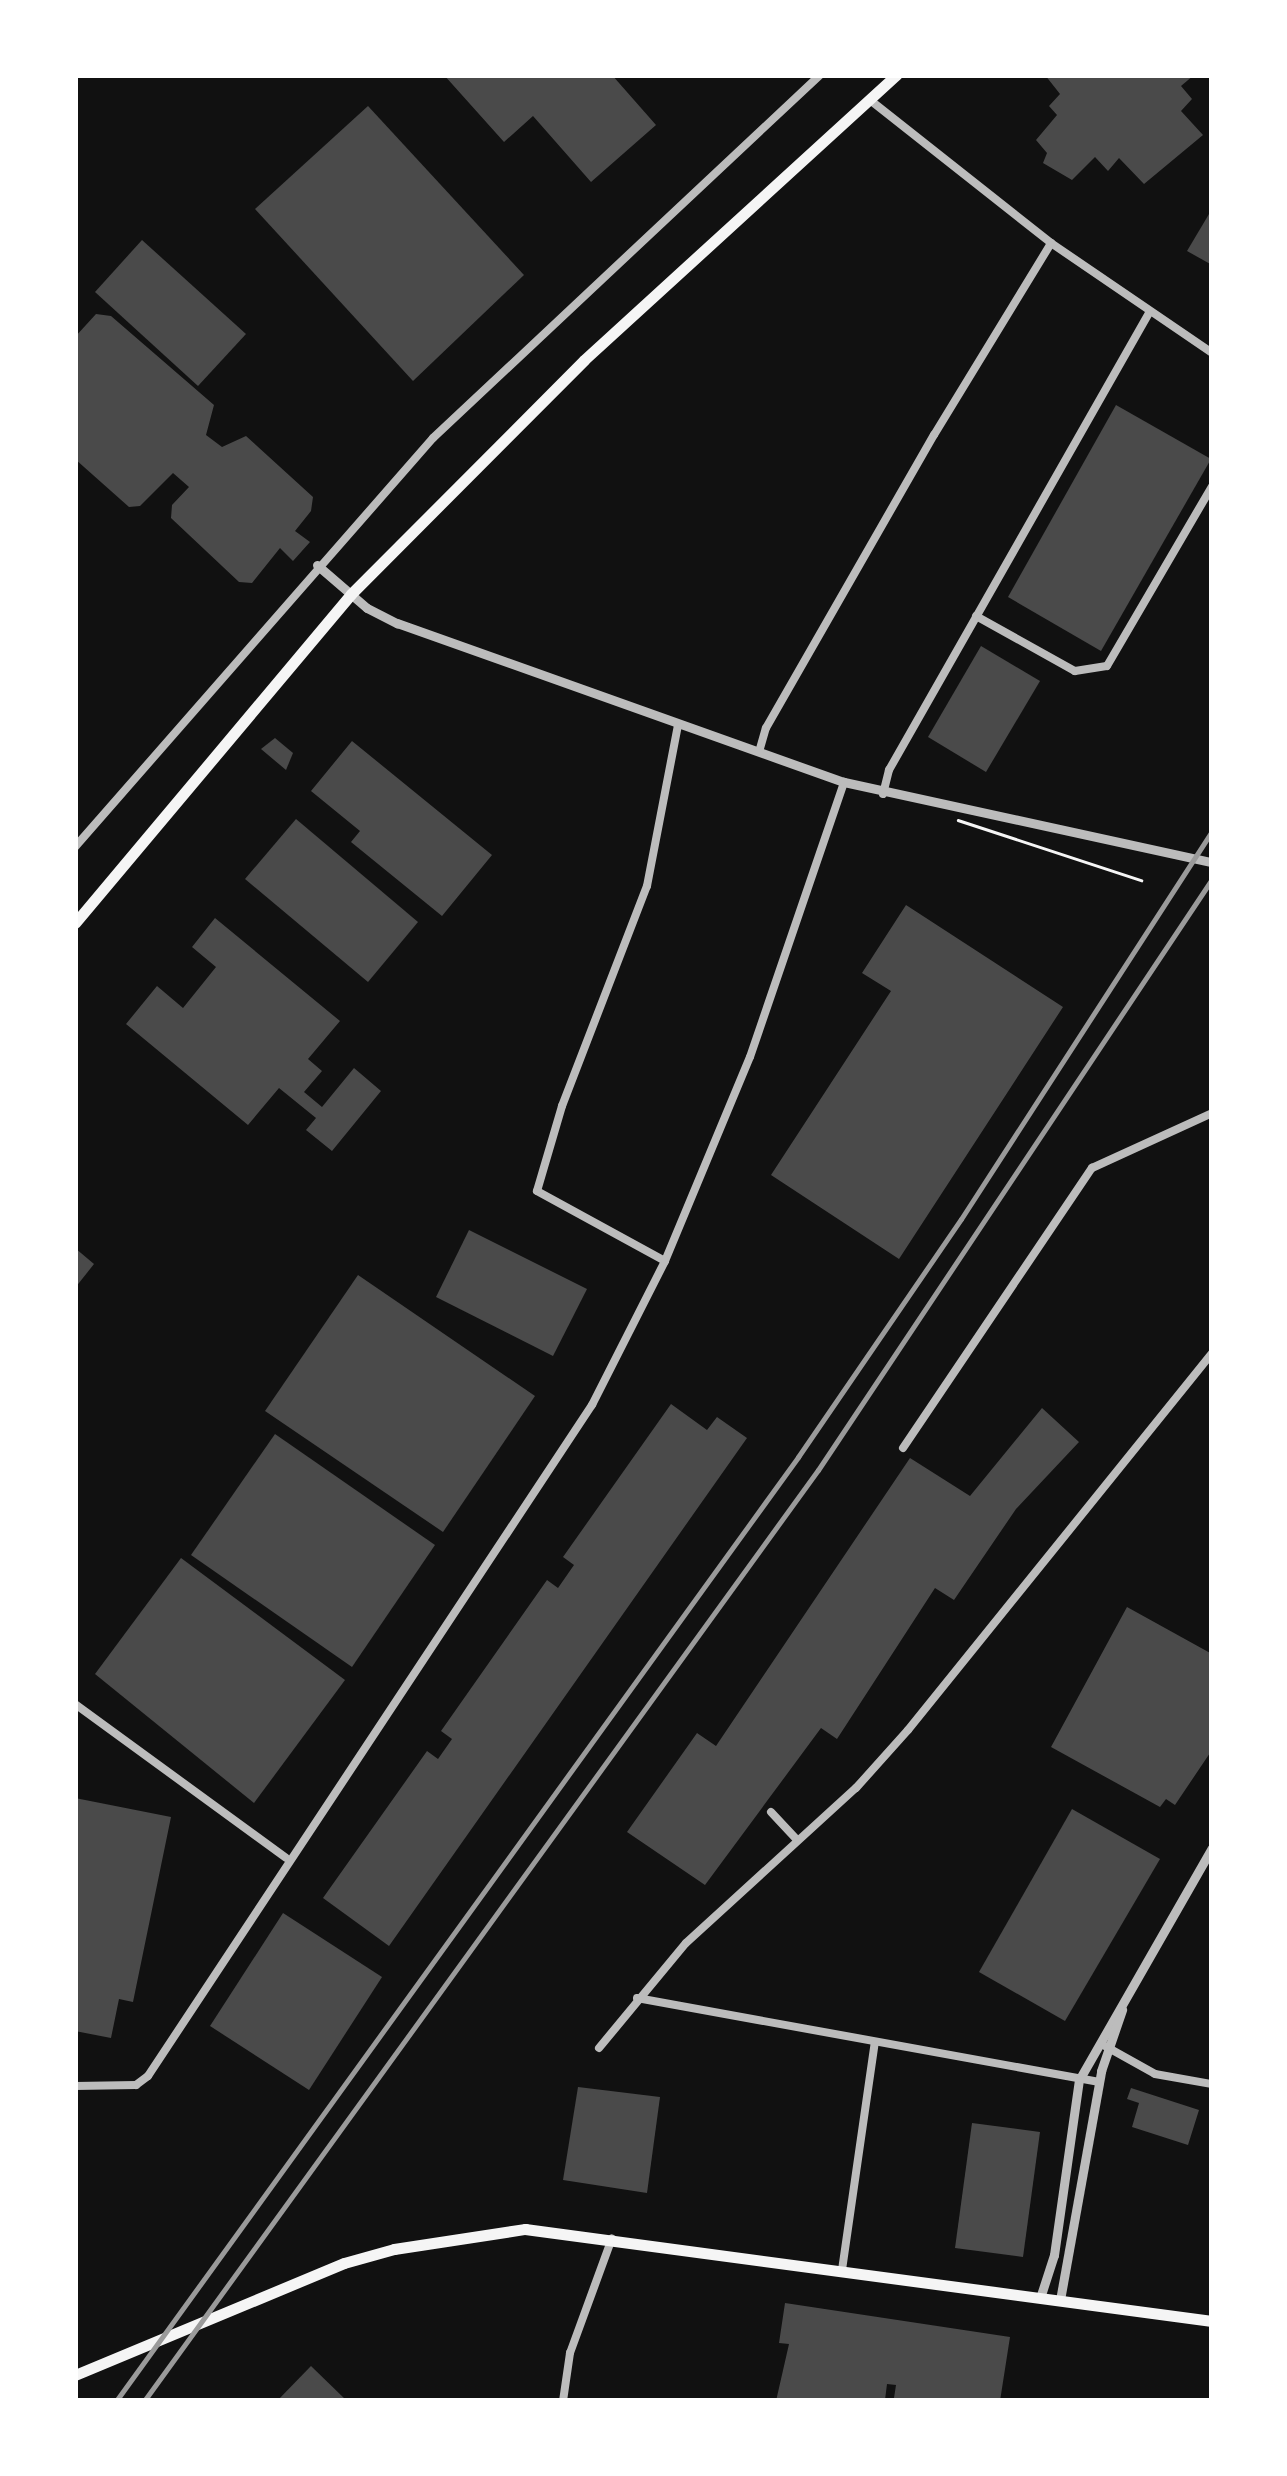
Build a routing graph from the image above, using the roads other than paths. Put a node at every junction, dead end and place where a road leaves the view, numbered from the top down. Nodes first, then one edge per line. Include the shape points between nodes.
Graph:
1 (820, 75) edge
2 (896, 75) edge
3 (870, 100) junction
4 (1051, 243) junction
5 (1149, 312) junction
6 (1212, 353) edge
7 (1212, 486) edge
8 (317, 565) junction
9 (350, 594) junction
10 (976, 616) junction
11 (678, 725) junction
12 (759, 752) junction
13 (844, 782) junction
14 (883, 794) junction
15 (75, 847) edge
16 (1212, 862) edge
17 (75, 924) edge
18 (1212, 1113) edge
19 (664, 1261) junction
20 (1212, 1353) edge
21 (903, 1448) dead end
22 (75, 1704) edge
23 (771, 1812) dead end
24 (796, 1840) junction
25 (1212, 1848) edge
26 (286, 1858) junction
27 (638, 1998) junction
28 (1126, 1998) junction
29 (875, 2042) junction
30 (1097, 2042) junction
31 (599, 2048) dead end
32 (1109, 2048) junction
33 (1079, 2080) junction
34 (1100, 2082) junction
35 (1212, 2084) edge
36 (75, 2086) edge
37 (612, 2238) junction
38 (842, 2270) junction
39 (1040, 2298) junction
40 (1060, 2300) junction
41 (1212, 2322) edge
42 (75, 2374) edge
43 (563, 2401) edge

1 - 8 street via 465,405
2 - 3 main road
3 - 4 street
3 - 9 main road via 584,360
4 - 5 street
4 - 12 street via 934,434
5 - 6 street
5 - 10 street
7 - 10 street via 1106,666 1075,671
8 - 9 street
8 - 15 street
9 - 11 street via 432,637
9 - 17 main road
10 - 14 street via 888,770
11 - 12 street
11 - 19 street via 647,886 562,1106 537,1192
12 - 13 street
13 - 14 street
13 - 19 street via 750,1057
14 - 16 street
18 - 21 street via 1092,1168
19 - 26 street via 545,1482
20 - 24 street via 908,1730
22 - 26 street
23 - 24 street
24 - 27 street via 744,1884
25 - 28 street
26 - 36 street via 148,2076 136,2086
27 - 29 street
27 - 31 street
28 - 30 street
28 - 32 street
29 - 33 street
29 - 38 street
30 - 32 street
30 - 33 street
32 - 34 street
32 - 35 street via 1155,2074
33 - 34 street
33 - 39 street via 1054,2255
34 - 40 street
37 - 38 main road
37 - 42 main road via 525,2229 394,2248
37 - 43 street via 570,2353
38 - 39 main road
39 - 40 main road
40 - 41 main road

